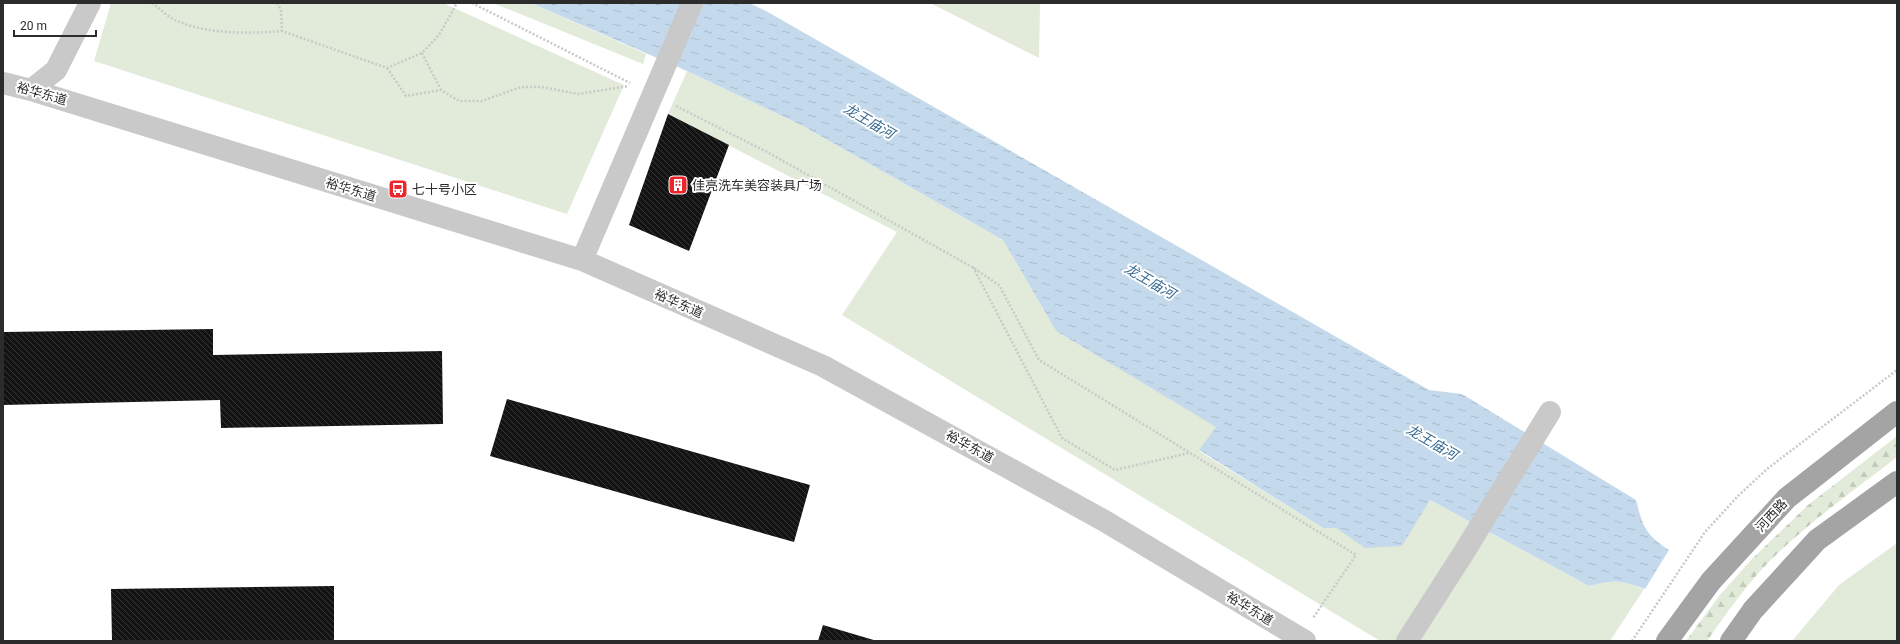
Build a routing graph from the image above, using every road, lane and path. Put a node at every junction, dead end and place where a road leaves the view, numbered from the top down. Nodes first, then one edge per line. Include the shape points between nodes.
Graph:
1 (90, 3) edge
2 (152, 3) edge
3 (277, 3) edge
4 (457, 3) edge
5 (472, 3) edge
6 (692, 3) edge
7 (282, 31) junction
8 (422, 53) junction
9 (387, 68) junction
10 (3, 83) edge
11 (31, 90) junction
12 (441, 90) junction
13 (670, 103) dead end
14 (582, 260) junction
15 (972, 267) junction
16 (1550, 412) dead end
17 (1897, 412) edge
18 (1189, 453) junction
19 (1897, 482) edge
20 (1313, 618) dead end
21 (1305, 641) edge
22 (1407, 641) edge
23 (1667, 641) edge
24 (1731, 641) edge

1 - 11 street via 56,70
2 - 7 path via 176,20 197,28 256,34
3 - 7 path via 281,10
4 - 8 path via 439,35
5 - 12 path via 635,85 578,94 542,87 520,87 482,101 459,101
6 - 14 street
7 - 9 path
8 - 9 path
8 - 12 path
9 - 12 path via 406,96
10 - 11 street, 裕华东道
11 - 14 street, 裕华东道
13 - 15 path via 767,152
14 - 21 street, 裕华东道 via 823,366 1103,520
15 - 18 path via 999,286 1039,360
15 - 18 path via 1062,438 1115,470
16 - 22 street
17 - 23 main road, 河西路 via 1787,498 1711,581
18 - 20 path via 1356,555
19 - 24 main road via 1817,540 1753,610

